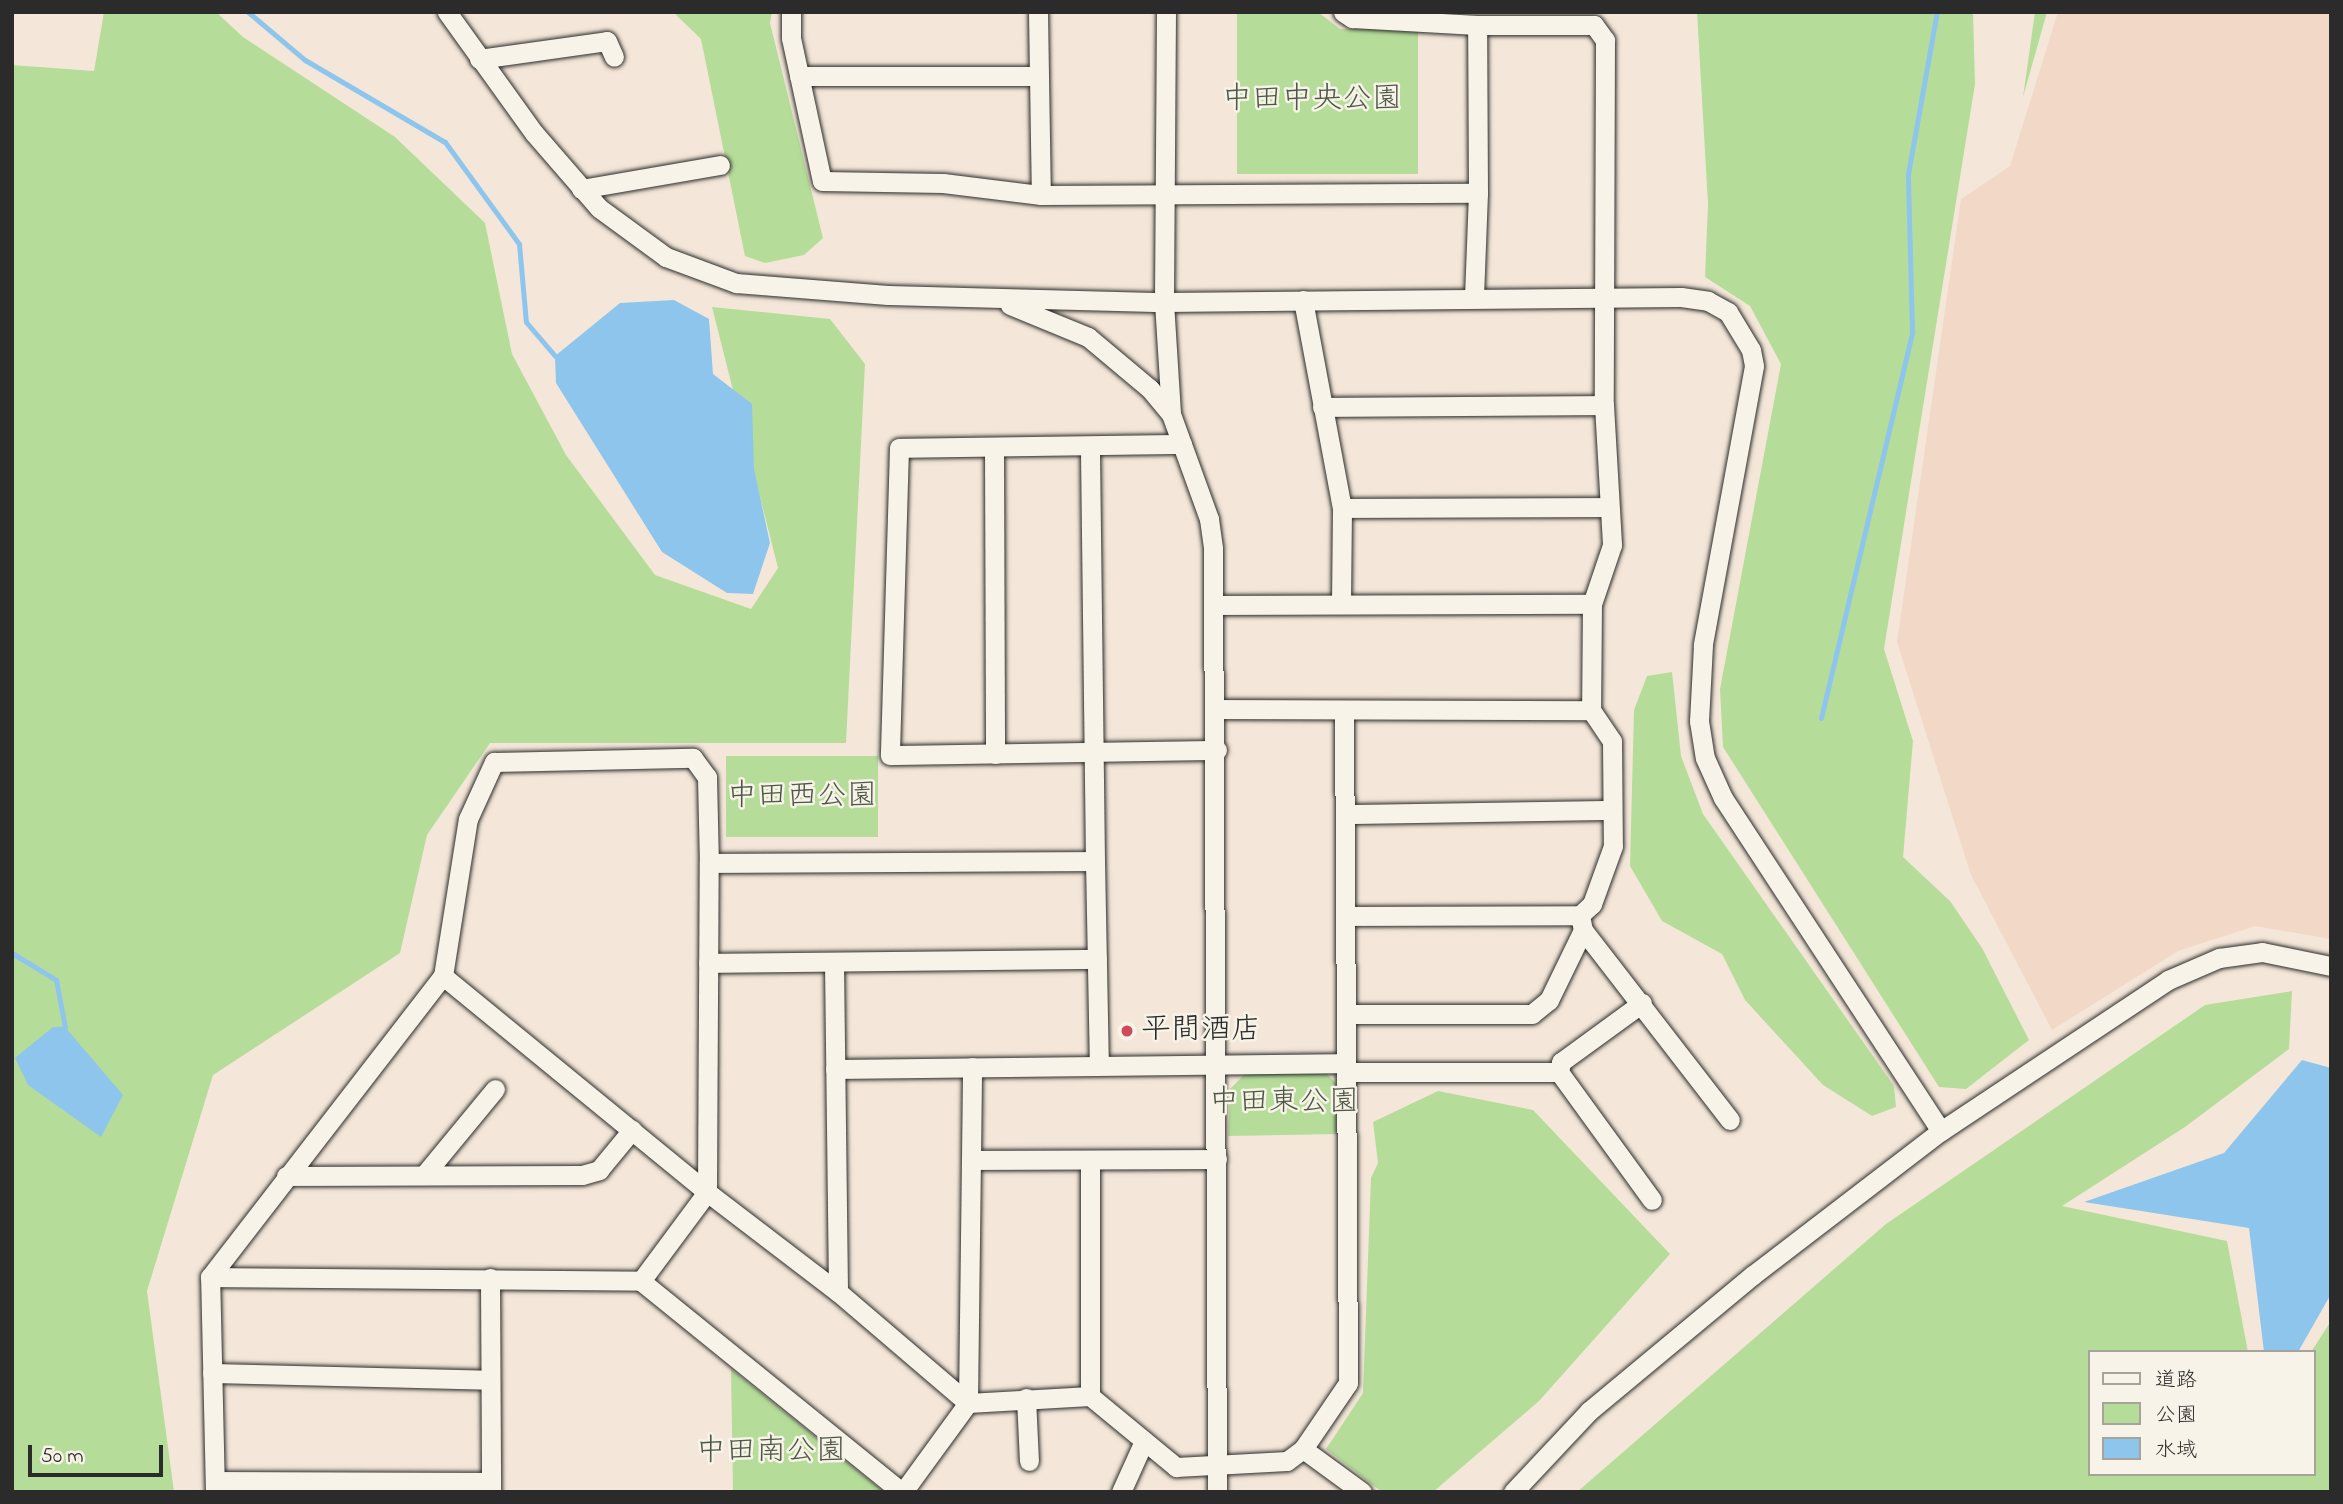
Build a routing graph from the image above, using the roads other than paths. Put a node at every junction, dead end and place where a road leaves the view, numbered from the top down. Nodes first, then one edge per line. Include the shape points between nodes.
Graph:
1 (446, 12) edge
2 (791, 12) edge
3 (1038, 12) edge
4 (1166, 12) edge
5 (1343, 12) edge
6 (1477, 25) junction
7 (614, 57) dead end
8 (479, 59) junction
9 (799, 76) junction
10 (1038, 76) junction
11 (720, 165) dead end
12 (581, 189) junction
13 (1478, 193) junction
14 (1041, 195) junction
15 (1166, 197) junction
16 (1474, 297) junction
17 (1604, 297) junction
18 (989, 299) junction
19 (1303, 300) junction
20 (1164, 302) junction
21 (1604, 405) junction
22 (1322, 407) junction
23 (1171, 414) junction
24 (1182, 444) junction
25 (1090, 448) junction
26 (994, 449) junction
27 (1609, 507) junction
28 (1342, 508) junction
29 (1341, 603) junction
30 (1592, 604) junction
31 (1215, 605) junction
32 (1216, 709) junction
33 (1344, 710) junction
34 (1591, 710) junction
35 (1217, 750) junction
36 (1093, 753) junction
37 (995, 754) junction
38 (1611, 810) junction
39 (1347, 814) junction
40 (1095, 861) junction
41 (709, 863) junction
42 (1346, 916) junction
43 (1582, 922) junction
44 (1097, 959) junction
45 (708, 963) junction
46 (834, 963) junction
47 (2331, 966) edge
48 (443, 975) junction
49 (1642, 1003) junction
50 (1346, 1014) junction
51 (1216, 1063) junction
52 (1099, 1064) junction
53 (972, 1067) junction
54 (1347, 1068) junction
55 (835, 1069) junction
56 (1559, 1072) junction
57 (495, 1089) dead end
58 (1730, 1120) dead end
59 (632, 1130) junction
60 (1941, 1131) junction
61 (1217, 1159) junction
62 (971, 1160) junction
63 (1090, 1161) junction
64 (425, 1174) junction
65 (286, 1176) junction
66 (707, 1192) junction
67 (1652, 1200) dead end
68 (210, 1277) junction
69 (490, 1278) junction
70 (641, 1281) junction
71 (838, 1292) junction
72 (212, 1373) junction
73 (489, 1380) junction
74 (1090, 1396) junction
75 (1026, 1398) junction
76 (968, 1402) junction
77 (1144, 1441) junction
78 (1303, 1449) junction
79 (1029, 1461) dead end
80 (1218, 1464) junction
81 (215, 1486) edge
82 (491, 1487) edge
83 (903, 1492) edge
84 (1121, 1492) edge
85 (1217, 1492) edge
86 (1362, 1492) edge
87 (1513, 1492) edge

1 - 8 street
2 - 9 street
3 - 10 street
4 - 15 street
5 - 6 street via 1352,18
6 - 13 street
6 - 17 street via 1594,25 1605,40
7 - 8 street via 607,41
8 - 12 street
9 - 10 street
9 - 14 street via 822,181 943,183
10 - 14 street
11 - 12 street
12 - 18 street via 641,242 701,273 736,283 803,291
13 - 15 street
13 - 16 street
14 - 15 street
15 - 20 street
16 - 17 street
16 - 19 street
17 - 21 street
17 - 60 street via 1708,301 1728,312 1751,350 1754,366 1703,645 1699,721 1705,758 1723,798
18 - 20 street
18 - 23 street via 1088,337 1142,382
19 - 20 street
19 - 22 street
20 - 23 street
21 - 22 street
21 - 27 street
22 - 28 street
23 - 24 street
24 - 25 street
24 - 31 street via 1209,519
25 - 26 street
25 - 36 street
26 - 37 street
26 - 37 street via 899,448 890,755
27 - 28 street
27 - 30 street via 1612,545
28 - 29 street
29 - 30 street
29 - 31 street
30 - 34 street
31 - 32 street
32 - 33 street
32 - 35 street
33 - 34 street
33 - 39 street
34 - 38 street via 1612,741
35 - 36 street
35 - 51 street
36 - 37 street
36 - 40 street
38 - 39 street
38 - 43 street via 1612,846
39 - 42 street
40 - 41 street
40 - 44 street
41 - 45 street
41 - 48 street via 707,776 693,758 494,762 468,819
42 - 43 street
42 - 50 street
43 - 49 street
43 - 50 street via 1549,1000 1532,1014
44 - 46 street
44 - 52 street
45 - 46 street
45 - 66 street
46 - 55 street
47 - 60 street via 2262,952 2219,958 2168,980
48 - 59 street
48 - 65 street
49 - 56 street via 1561,1062
49 - 58 street
50 - 54 street
51 - 52 street
51 - 54 street
51 - 61 street
52 - 53 street
53 - 55 street
53 - 62 street
54 - 56 street
54 - 78 street via 1348,1383
55 - 71 street
56 - 67 street
57 - 64 street
59 - 64 street via 599,1170 582,1175
59 - 66 street
60 - 87 street via 1753,1276 1600,1403
61 - 63 street
61 - 80 street
62 - 63 street
62 - 76 street
63 - 74 street
64 - 65 street
65 - 68 street
66 - 70 street
66 - 71 street
68 - 69 street
68 - 72 street
69 - 70 street
69 - 73 street
70 - 83 street
71 - 76 street
72 - 73 street
72 - 81 street
73 - 82 street
74 - 75 street
74 - 77 street
75 - 76 street
75 - 79 street
76 - 83 street
77 - 80 street via 1177,1467
77 - 84 street
78 - 80 street via 1287,1461
78 - 86 street
80 - 85 street
81 - 82 street

